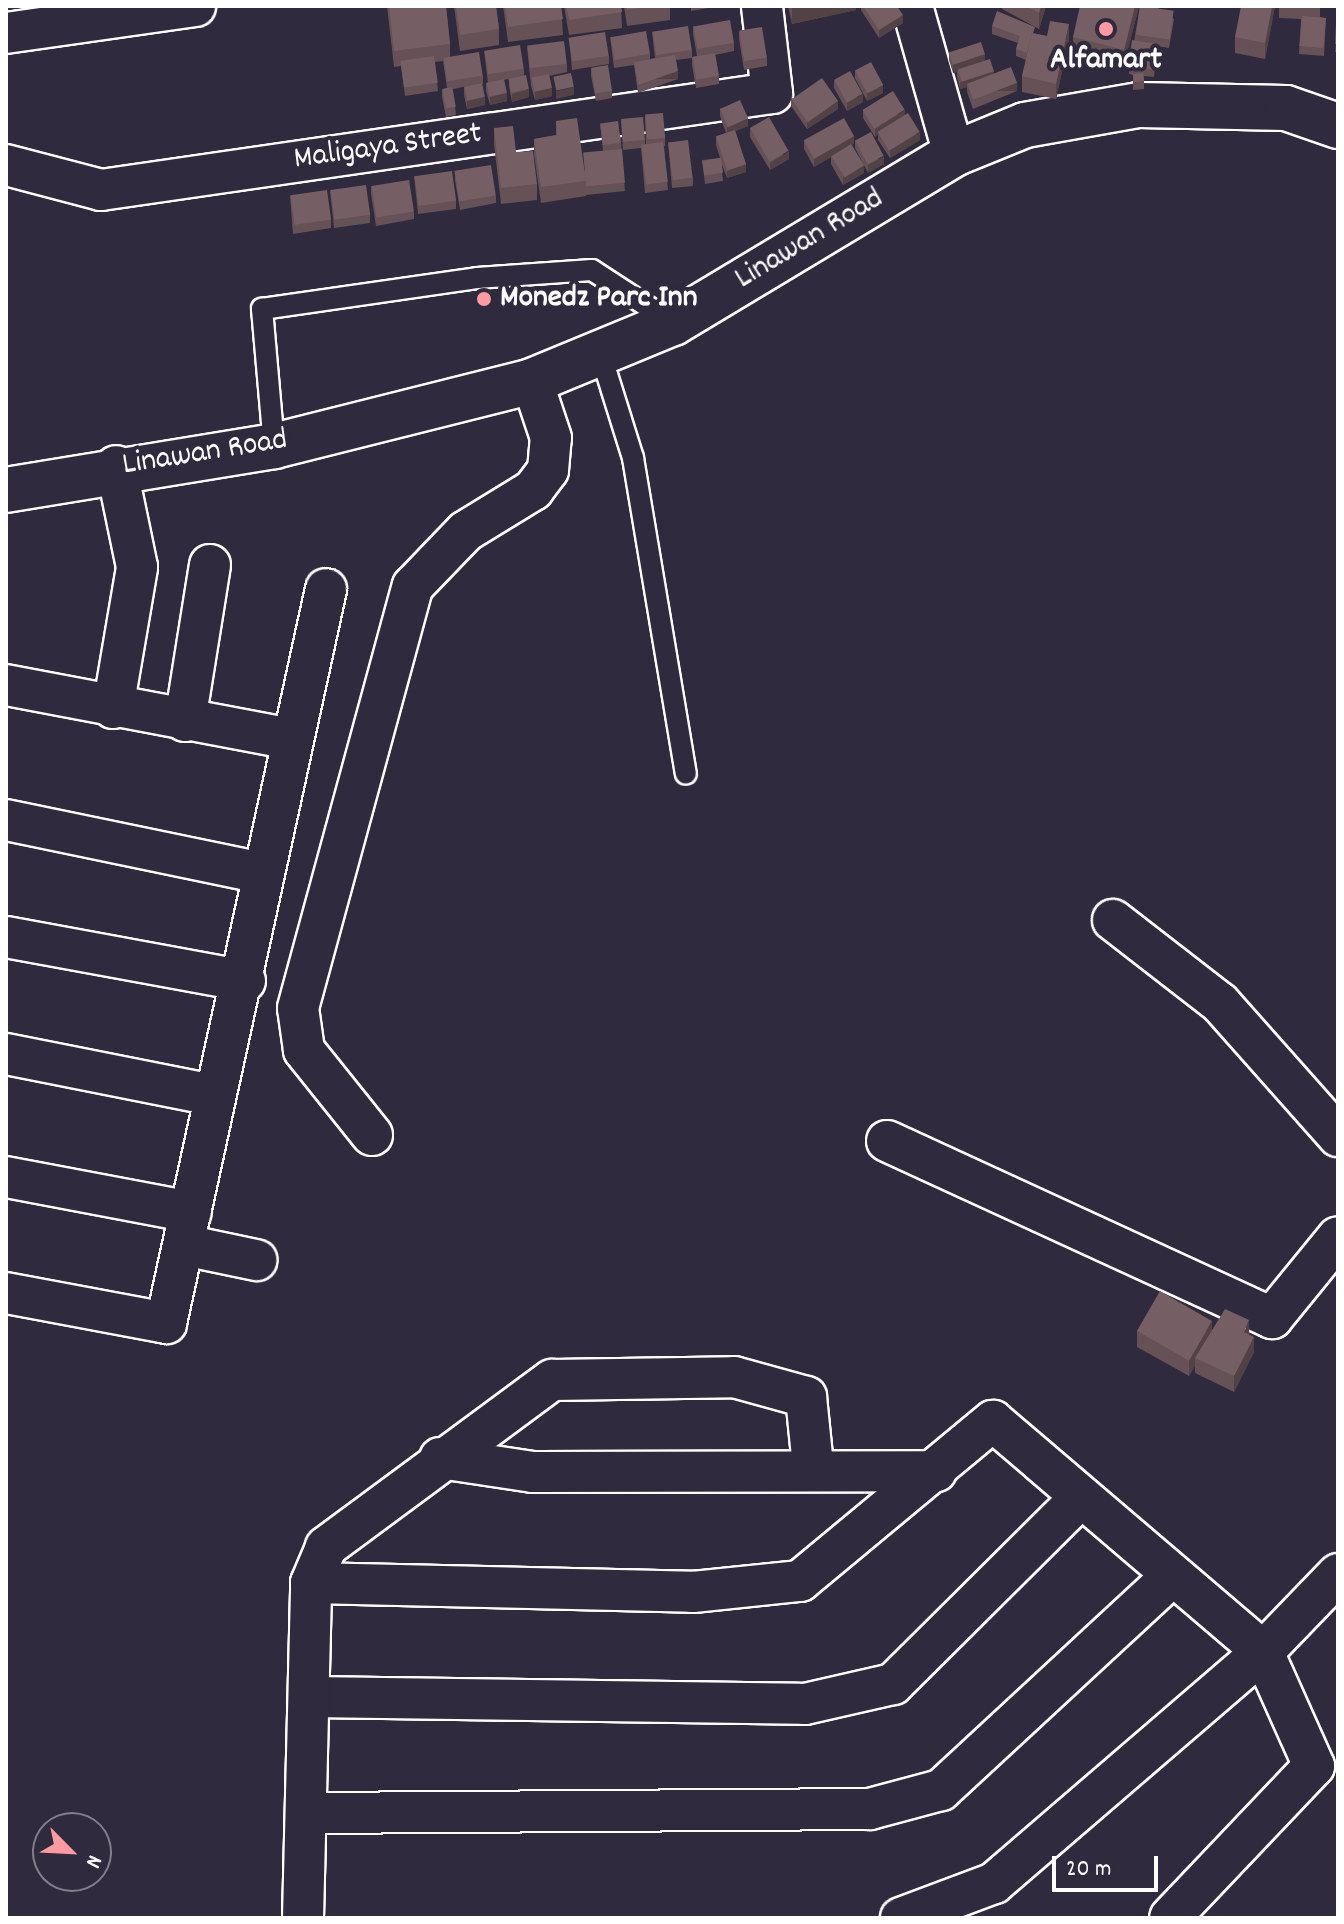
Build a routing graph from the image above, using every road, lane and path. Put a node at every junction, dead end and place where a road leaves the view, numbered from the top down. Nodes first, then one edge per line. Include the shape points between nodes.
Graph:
1 (195, 6) edge
2 (762, 6) edge
3 (912, 6) edge
4 (6, 33) edge
5 (1338, 126) edge
6 (954, 154) junction
7 (6, 165) edge
8 (673, 323) junction
9 (600, 352) junction
10 (532, 381) junction
11 (274, 446) junction
12 (116, 466) junction
13 (6, 490) edge
14 (210, 565) dead end
15 (326, 589) dead end
16 (6, 685) edge
17 (113, 708) junction
18 (185, 721) junction
19 (291, 739) junction
20 (686, 774) dead end
21 (6, 820) edge
22 (263, 873) junction
23 (1113, 920) dead end
24 (6, 937) edge
25 (245, 981) junction
26 (6, 1054) edge
27 (214, 1095) junction
28 (372, 1135) dead end
29 (1338, 1136) edge
30 (887, 1141) dead end
31 (6, 1177) edge
32 (187, 1229) junction
33 (1338, 1237) edge
34 (256, 1260) dead end
35 (6, 1293) edge
36 (440, 1458) junction
37 (813, 1466) junction
38 (936, 1471) junction
39 (1081, 1497) junction
40 (1338, 1574) edge
41 (1171, 1577) junction
42 (311, 1583) junction
43 (1263, 1652) junction
44 (310, 1697) junction
45 (311, 1813) junction
46 (303, 1918) edge
47 (901, 1918) edge
48 (1170, 1918) edge

1 - 4 street
2 - 7 street, Maligaya Street via 772,93 101,190
3 - 6 street
5 - 6 street, Linawan Road via 1286,108 1139,105 1025,125
6 - 8 street, Linawan Road
8 - 9 street, Linawan Road
8 - 11 lane via 592,270 477,278 262,309
9 - 10 street, Linawan Road
9 - 20 lane via 633,458
10 - 11 street, Linawan Road
10 - 28 street via 551,438 548,470 533,490 466,531 413,586 298,1008 304,1050
11 - 12 street, Linawan Road
12 - 13 street, Linawan Road
12 - 17 street via 137,567
14 - 18 street
15 - 19 street
16 - 17 street
17 - 18 street
18 - 19 street
19 - 22 street
21 - 22 street
22 - 25 street
23 - 29 street via 1220,1003
24 - 25 street
25 - 27 street
26 - 27 street
27 - 32 street
30 - 33 street via 1272,1318
31 - 32 street
32 - 34 street
32 - 35 street via 166,1323
36 - 37 street via 533,1472
36 - 37 street via 552,1380 734,1377 806,1397
36 - 42 street via 326,1547
37 - 38 street
38 - 39 street via 993,1421
38 - 42 street via 861,1524 800,1581 693,1592
39 - 41 street
39 - 44 street via 893,1684 805,1704
40 - 43 street
41 - 43 street
41 - 45 street via 941,1790 870,1809
42 - 44 street
43 - 47 street via 994,1883
43 - 48 street via 1314,1766
44 - 45 street
45 - 46 street

